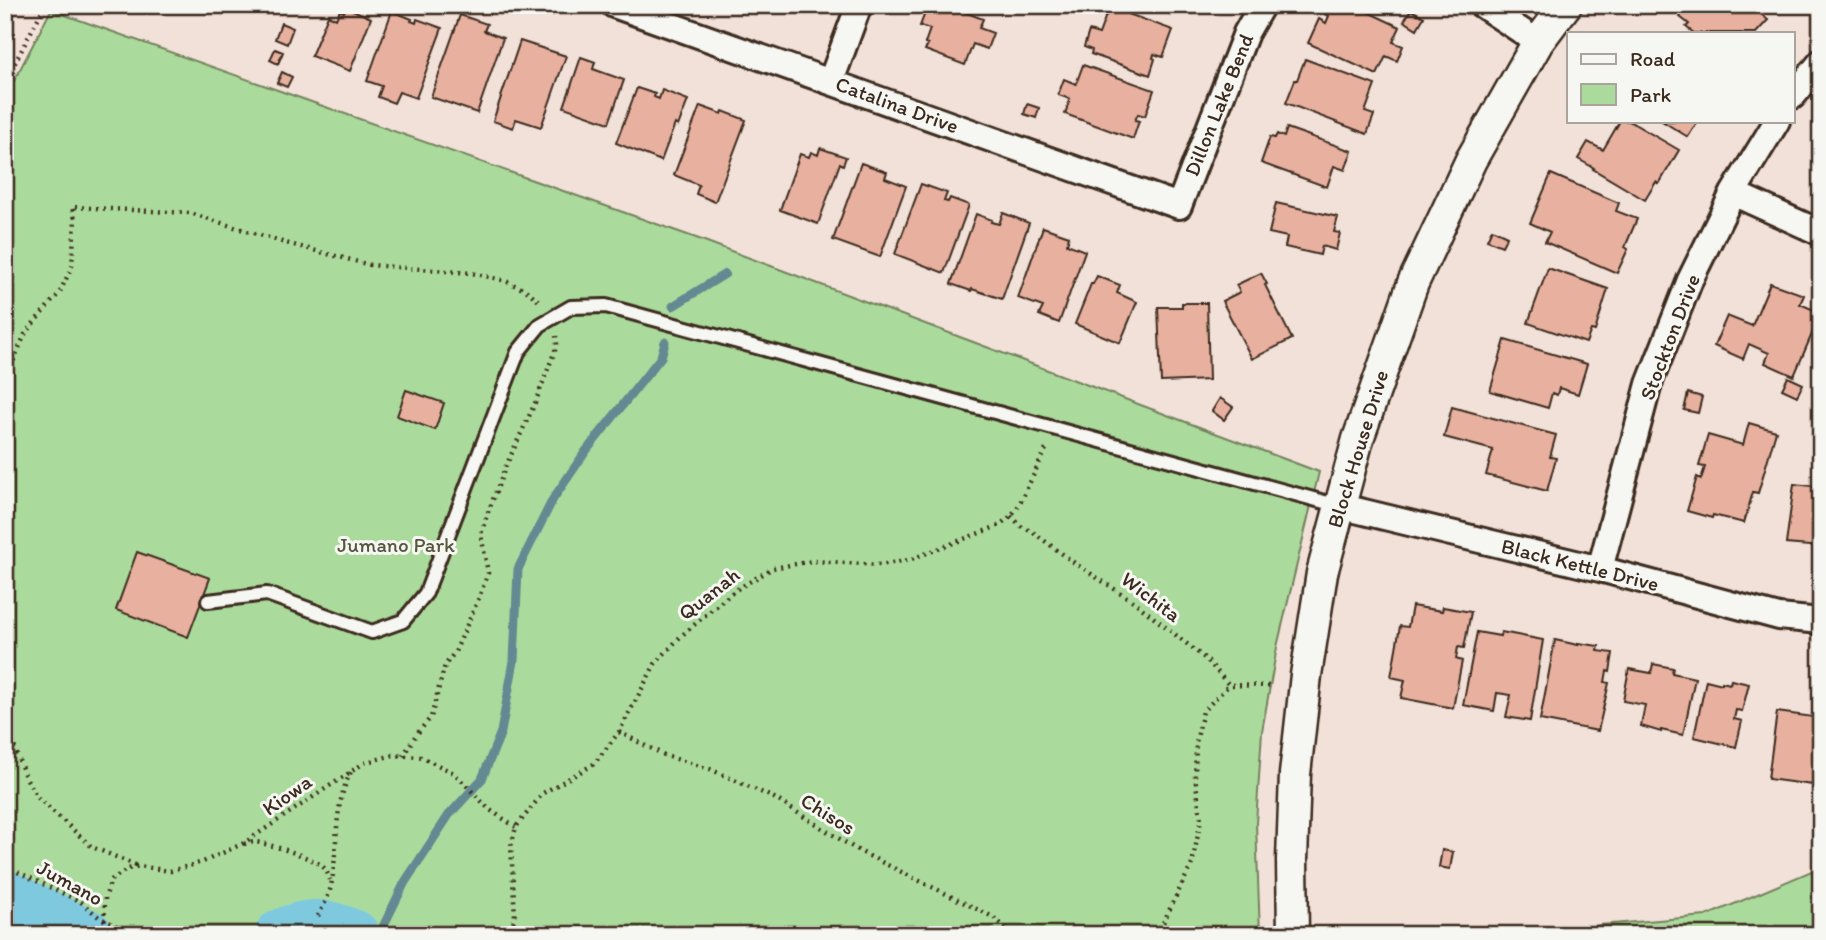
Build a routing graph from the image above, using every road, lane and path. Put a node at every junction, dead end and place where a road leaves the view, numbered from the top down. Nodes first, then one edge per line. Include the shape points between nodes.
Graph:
1 (45, 5) edge
2 (614, 5) edge
3 (859, 5) edge
4 (1262, 5) edge
5 (1482, 5) edge
6 (1566, 5) edge
7 (1538, 42) junction
8 (1821, 62) edge
9 (831, 81) junction
10 (5, 82) edge
11 (1794, 95) edge
12 (1776, 122) edge
13 (1733, 193) junction
14 (1179, 206) joint
15 (1821, 233) edge
16 (554, 317) junction
17 (5, 380) edge
18 (1056, 428) junction
19 (1339, 506) junction
20 (1011, 516) junction
21 (1600, 569) junction
22 (208, 601) dead end
23 (1821, 621) edge
24 (1229, 685) junction
25 (1274, 686) dead end
26 (5, 728) edge
27 (619, 732) junction
28 (402, 755) junction
29 (352, 770) junction
30 (516, 827) junction
31 (241, 844) junction
32 (5, 866) edge
33 (139, 866) junction
34 (331, 885) junction
35 (318, 916) dead end
36 (104, 920) junction
37 (104, 935) edge
38 (160, 935) edge
39 (508, 935) edge
40 (1014, 935) edge
41 (1157, 935) edge
42 (1293, 935) edge

1 - 10 path
2 - 9 street, Catalina Drive
3 - 9 street
4 - 14 street, Dillon Lake Bend
5 - 7 street
6 - 7 street, Block House Drive
7 - 19 street, Block House Drive via 1471,160 1413,283
8 - 11 street
9 - 14 street, Catalina Drive
12 - 13 street, Stockton Drive
13 - 15 street
13 - 21 street, Stockton Drive via 1690,281 1649,384
16 - 17 path via 529,292 472,273 370,265 190,214 72,207 72,266 60,292 26,332
16 - 18 lane via 571,307 606,306
16 - 22 lane via 540,325 518,352 426,593 403,621 372,632 267,594
16 - 28 path via 557,345 481,534 488,573 455,652 444,665 431,717
18 - 19 lane
18 - 20 path
19 - 21 street, Black Kettle Drive
19 - 42 street, Block House Drive via 1322,573 1294,774
20 - 24 path, Wichita via 1133,601 1207,660
20 - 27 path, Quanah via 998,526 909,560 880,565 813,561 773,568 734,591 681,636 655,664
21 - 23 street, Black Kettle Drive via 1779,617
24 - 25 path
24 - 41 path via 1203,711 1195,776 1201,820 1192,864
26 - 33 path, Kiowa via 37,797 92,846
27 - 30 path, Quanah via 594,764 543,793
27 - 40 path, Chisos via 666,756 710,769 774,798 859,851 993,917
28 - 29 path, Kiowa via 364,762
28 - 30 path, Kiowa via 421,757 454,773 490,810
29 - 31 path, Kiowa
29 - 34 path via 338,812
30 - 39 path via 511,846 515,917
31 - 33 path, Kiowa via 170,871
31 - 34 path via 268,844 312,859 328,873
32 - 36 path, Jumano via 81,902
33 - 36 path via 111,880
34 - 35 path
36 - 37 path
36 - 38 path, Jumano

